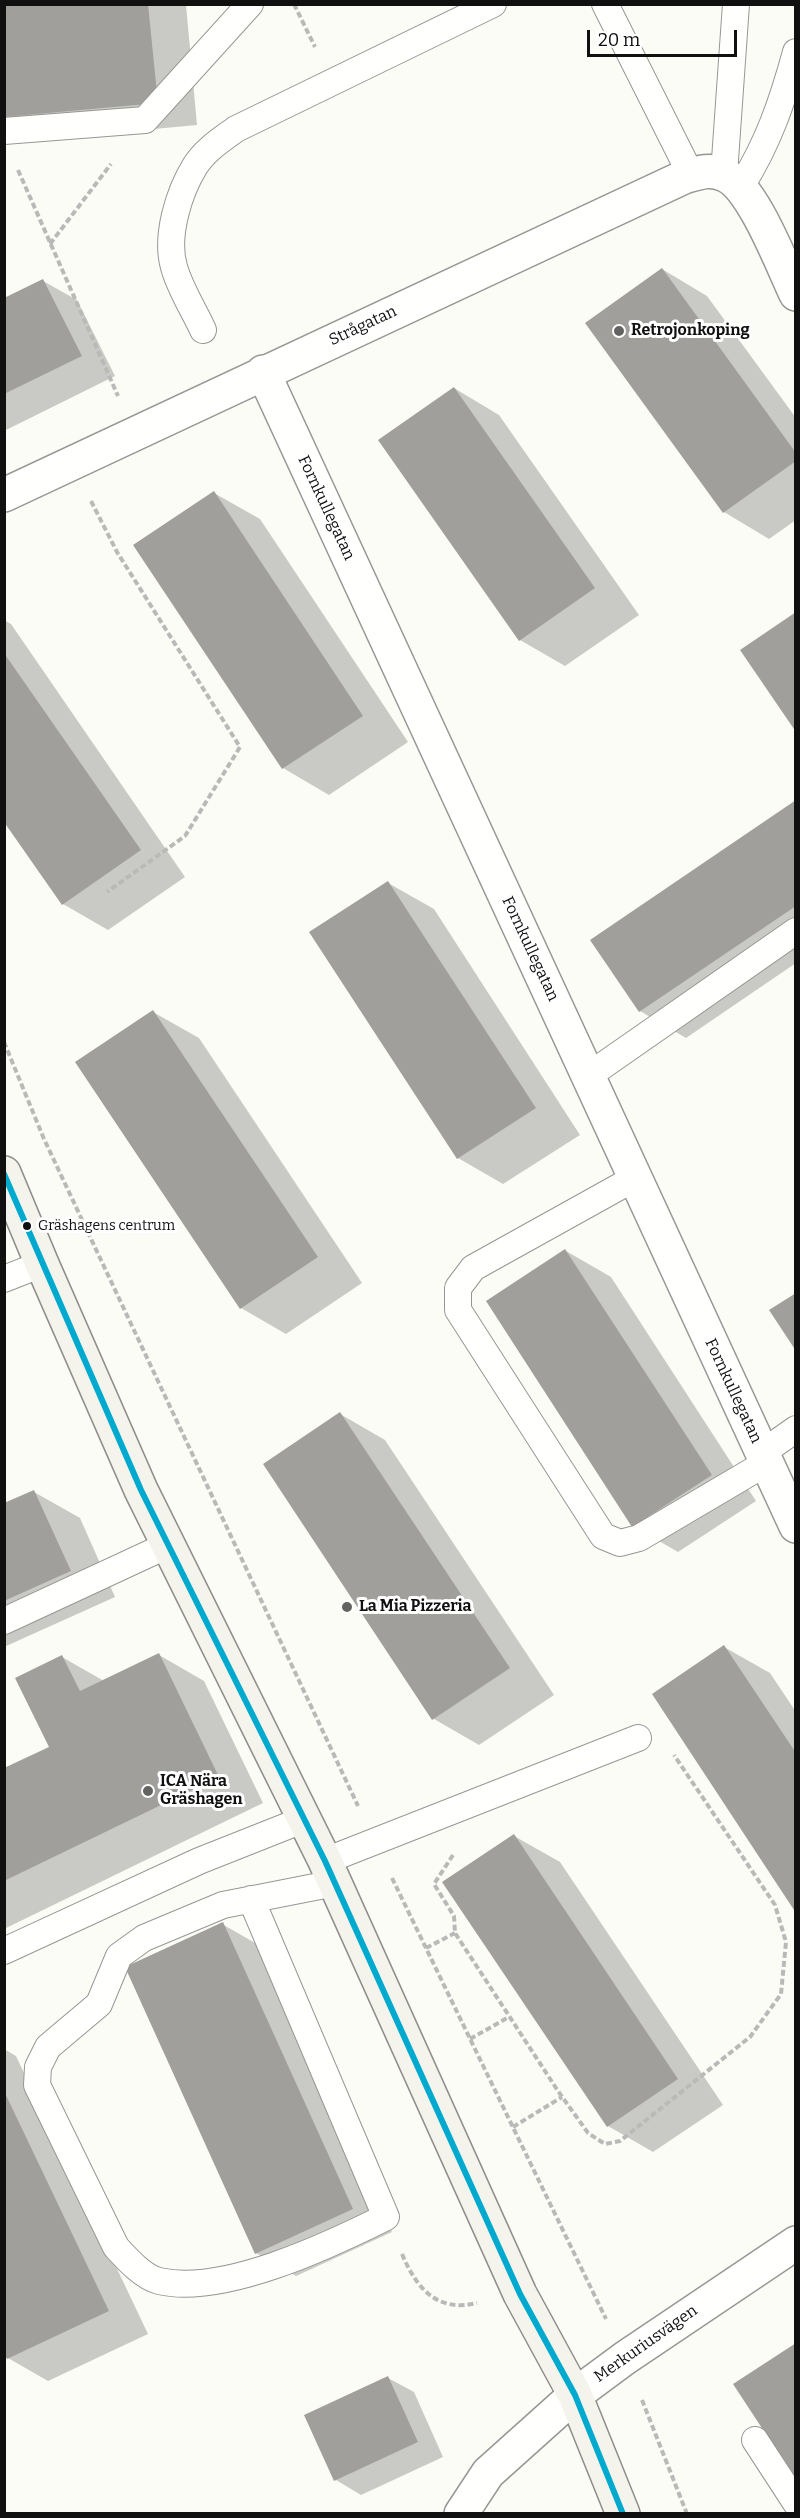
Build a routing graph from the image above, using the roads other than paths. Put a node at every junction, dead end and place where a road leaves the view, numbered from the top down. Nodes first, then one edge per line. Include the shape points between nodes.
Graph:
1 (250, 4) edge
2 (492, 4) edge
3 (605, 4) edge
4 (736, 4) edge
5 (795, 52) edge
6 (4, 131) edge
7 (691, 175) junction
8 (733, 180) junction
9 (795, 294) edge
10 (203, 330) dead end
11 (263, 372) junction
12 (4, 495) edge
13 (795, 931) edge
14 (588, 1076) junction
15 (4, 1173) edge
16 (635, 1178) junction
17 (42, 1264) junction
18 (4, 1279) edge
19 (795, 1429) edge
20 (764, 1458) junction
21 (795, 1526) edge
22 (168, 1545) junction
23 (4, 1622) edge
24 (638, 1738) road end
25 (305, 1819) junction
26 (330, 1872) junction
27 (251, 1899) junction
28 (4, 1951) edge
29 (795, 2242) edge
30 (575, 2395) junction
31 (755, 2440) dead end
32 (795, 2503) edge
33 (461, 2514) edge
34 (623, 2514) edge

1 - 6 lane via 145,120
2 - 10 lane via 236,129 195,166 174,219 172,247 174,266
3 - 7 lane
4 - 8 lane
5 - 8 lane via 782,101 759,158
7 - 8 street, Strågatan via 706,171
7 - 11 street, Strågatan
8 - 9 street via 752,204
11 - 12 street, Strågatan
11 - 14 street, Fornkullegatan
13 - 14 lane
14 - 16 street, Fornkullegatan
15 - 17 street
16 - 20 street, Fornkullegatan
16 - 20 lane via 473,1268 458,1288 458,1310 603,1536 620,1543 639,1538
17 - 18 lane
17 - 22 street
19 - 20 lane
20 - 21 street, Fornkullegatan
22 - 23 lane
22 - 25 street
24 - 26 lane via 374,1841
25 - 26 street
25 - 28 lane via 199,1861
26 - 27 lane
26 - 30 street via 520,2294
27 - 27 lane via 224,1905 144,1938 119,1956 99,2004 48,2047 38,2067 37,2085 116,2247 134,2266 158,2281 209,2283 252,2274 386,2217
29 - 30 street, Merkuriusvägen
30 - 33 street, Merkuriusvägen via 489,2473
30 - 34 street
31 - 32 lane

